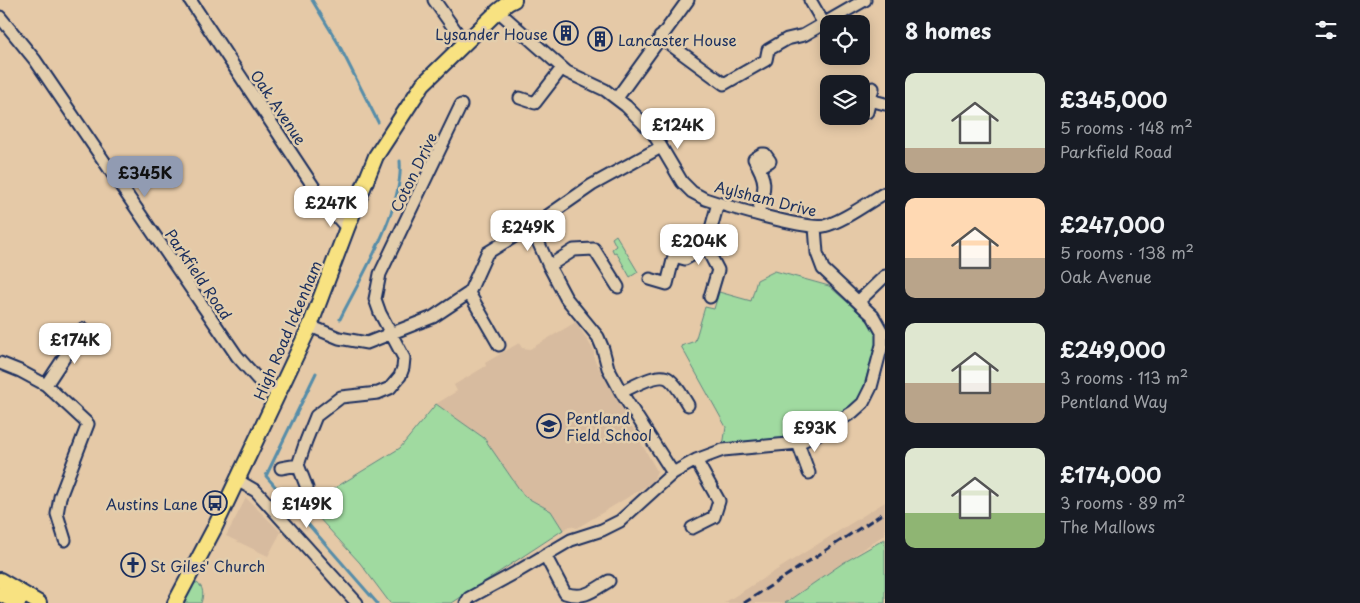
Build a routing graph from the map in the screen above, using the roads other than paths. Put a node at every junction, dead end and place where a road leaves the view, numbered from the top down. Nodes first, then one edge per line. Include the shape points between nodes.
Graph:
1 (190, 0) edge
2 (434, 0) edge
3 (514, 0) edge
4 (688, 0) edge
5 (810, 0) edge
6 (865, 0) edge
7 (501, 5) edge
8 (839, 15) edge
9 (0, 17) edge
10 (820, 17) edge
11 (820, 26) edge
12 (660, 37) junction
13 (465, 44) junction
14 (562, 68) junction
15 (873, 88) dead end
16 (520, 98) dead end
17 (616, 98) junction
18 (885, 104) edge
19 (461, 105) dead end
20 (661, 147) junction
21 (760, 167) dead end
22 (885, 193) edge
23 (718, 203) junction
24 (758, 214) junction
25 (531, 226) junction
26 (814, 227) junction
27 (346, 228) junction
28 (706, 247) junction
29 (549, 266) junction
30 (885, 276) edge
31 (650, 279) dead end
32 (618, 287) dead end
33 (469, 293) junction
34 (710, 297) dead end
35 (858, 302) junction
36 (310, 326) junction
37 (84, 330) dead end
38 (391, 334) junction
39 (498, 346) dead end
40 (0, 363) edge
41 (873, 381) junction
42 (885, 384) edge
43 (46, 385) junction
44 (621, 392) junction
45 (278, 393) junction
46 (688, 405) dead end
47 (798, 443) junction
48 (696, 460) junction
49 (298, 465) junction
50 (282, 468) dead end
51 (673, 473) junction
52 (809, 473) dead end
53 (237, 480) junction
54 (306, 488) dead end
55 (692, 528) dead end
56 (65, 540) dead end
57 (545, 555) junction
58 (0, 580) edge
59 (610, 581) dead end
60 (0, 594) edge
61 (18, 603) edge
62 (39, 603) edge
63 (175, 603) edge
64 (357, 603) edge
65 (466, 603) edge

1 - 27 street, Oak Avenue via 323,201
2 - 13 street
3 - 7 main road, High Road Ickenham
4 - 12 street
5 - 10 street
6 - 8 street
7 - 13 main road, High Road Ickenham
7 - 14 street, Aylsham Drive
9 - 45 street, Parkfield Road via 35,60 237,356 262,384
11 - 12 street via 768,50 766,60 724,84
12 - 17 street
13 - 27 main road, High Road Ickenham via 423,84 403,113 376,156
14 - 16 street via 535,103
14 - 17 street, Aylsham Drive
15 - 18 street via 868,106
17 - 20 street, Aylsham Drive via 647,126
19 - 38 street, Coton Drive via 380,274 375,299
20 - 23 street, Aylsham Drive via 686,187
20 - 25 street via 592,185
21 - 24 street via 765,184
22 - 26 street, Aylsham Drive via 835,222
23 - 24 street, Aylsham Drive
23 - 28 street
24 - 26 street, Aylsham Drive
25 - 29 street
25 - 33 street via 487,253
26 - 35 street via 820,264
27 - 36 main road, High Road Ickenham
28 - 31 street via 685,259 674,256 667,284
28 - 34 street via 718,270
29 - 32 street via 574,250 594,249
29 - 44 street via 566,298 598,337 608,368
30 - 35 street
33 - 38 street via 432,317
33 - 39 street
35 - 41 street via 877,321 882,332
36 - 38 street via 339,338 367,343
36 - 45 main road, High Road Ickenham
37 - 43 street
38 - 49 street, Coton Drive via 404,358 400,376 390,388 341,398 316,416
40 - 43 street
41 - 42 street
41 - 47 street via 858,408
43 - 56 street via 88,424 60,497 57,514
44 - 46 street via 662,376 670,379
44 - 51 street
45 - 53 main road, High Road Ickenham
47 - 48 street via 723,450
47 - 52 street
48 - 51 street
48 - 55 street via 719,501 714,516
49 - 50 street
49 - 54 street
51 - 57 street via 620,521 570,540
53 - 63 main road, High Road Ickenham
53 - 64 street via 256,491
57 - 59 street via 565,593 575,597
57 - 65 street via 469,598
58 - 62 main road
60 - 61 main road

